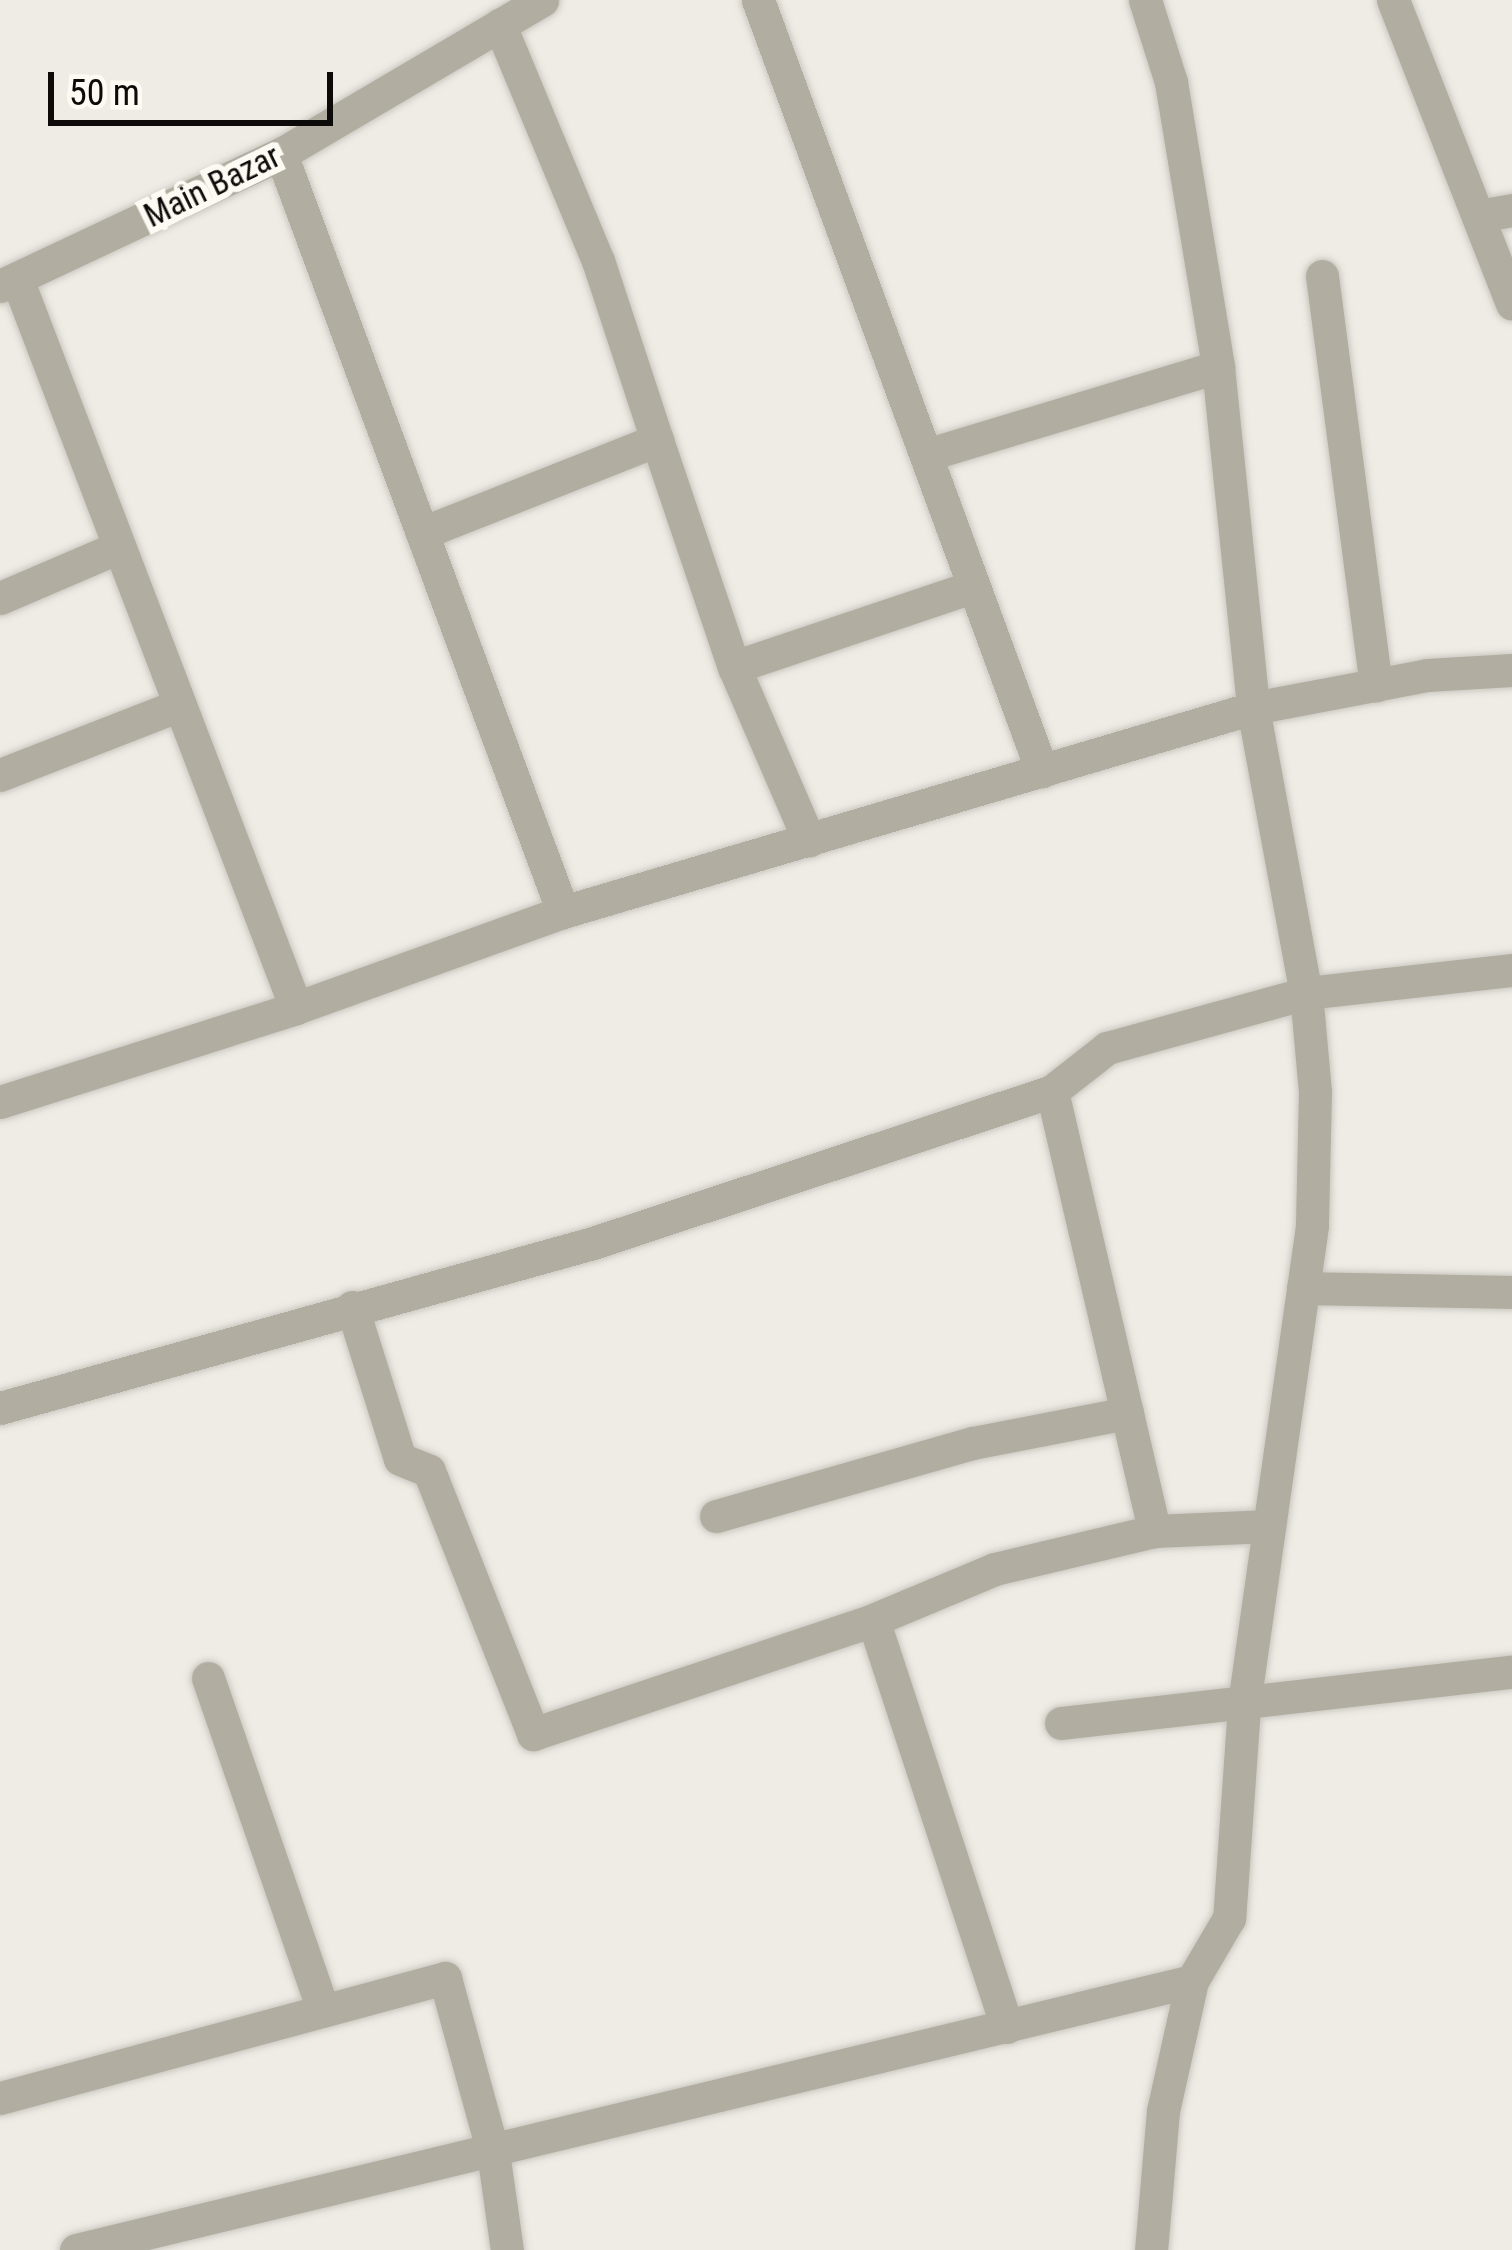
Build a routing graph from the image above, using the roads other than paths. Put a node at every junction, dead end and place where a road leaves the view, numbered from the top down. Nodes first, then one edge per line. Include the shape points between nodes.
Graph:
1 (542, 0) edge
2 (758, 0) edge
3 (1145, 0) edge
4 (1393, 0) edge
5 (500, 25) junction
6 (280, 154) junction
7 (1512, 211) edge
8 (1478, 216) junction
9 (1322, 276) dead end
10 (8, 283) edge
11 (1512, 303) edge
12 (1218, 367) junction
13 (657, 440) junction
14 (926, 455) junction
15 (422, 533) junction
16 (119, 547) junction
17 (974, 586) junction
18 (0, 598) edge
19 (734, 667) junction
20 (1512, 670) edge
21 (1376, 685) junction
22 (180, 705) junction
23 (1252, 708) junction
24 (1042, 771) junction
25 (0, 775) edge
26 (808, 840) junction
27 (563, 912) junction
28 (1512, 970) edge
29 (1306, 993) junction
30 (296, 1008) junction
31 (1052, 1091) junction
32 (0, 1102) edge
33 (1303, 1288) junction
34 (1512, 1292) edge
35 (352, 1306) junction
36 (0, 1408) edge
37 (1127, 1413) junction
38 (716, 1516) dead end
39 (1269, 1526) junction
40 (1154, 1532) junction
41 (873, 1620) junction
42 (1512, 1672) edge
43 (208, 1678) dead end
44 (1244, 1706) junction
45 (1061, 1723) dead end
46 (1192, 1981) junction
47 (323, 2011) junction
48 (1007, 2027) junction
49 (0, 2098) edge
50 (493, 2152) junction
51 (76, 2250) edge
52 (507, 2250) edge
53 (1150, 2250) edge

1 - 5 street, Main Bazar
2 - 14 street
3 - 12 street via 1171,82
4 - 8 street
5 - 6 street, Main Bazar
5 - 13 street via 598,262
6 - 10 street, Main Bazar
6 - 15 street
7 - 8 street
8 - 11 street
9 - 21 street
10 - 16 street
12 - 14 street
12 - 23 street
13 - 15 street
13 - 19 street
14 - 17 street
15 - 27 street
16 - 18 street
16 - 22 street
17 - 19 street
17 - 24 street
19 - 26 street
20 - 21 street
21 - 23 street
22 - 25 street
22 - 30 street
23 - 24 street
23 - 29 street
24 - 26 street
26 - 27 street
27 - 30 street
28 - 29 street
29 - 31 street via 1107,1048
29 - 33 street via 1315,1091
30 - 32 street
31 - 35 street via 593,1243
31 - 37 street
33 - 34 street
33 - 39 street
35 - 36 street
35 - 41 street via 400,1459 429,1471 532,1734
37 - 38 street via 973,1443
37 - 40 street
39 - 40 street
39 - 44 street
40 - 41 street via 995,1569
41 - 48 street
42 - 44 street
43 - 47 street
44 - 45 street
44 - 46 street via 1229,1918
46 - 48 street
46 - 53 street via 1163,2111
47 - 49 street
47 - 50 street via 445,1978
48 - 50 street
50 - 51 street
50 - 52 street

